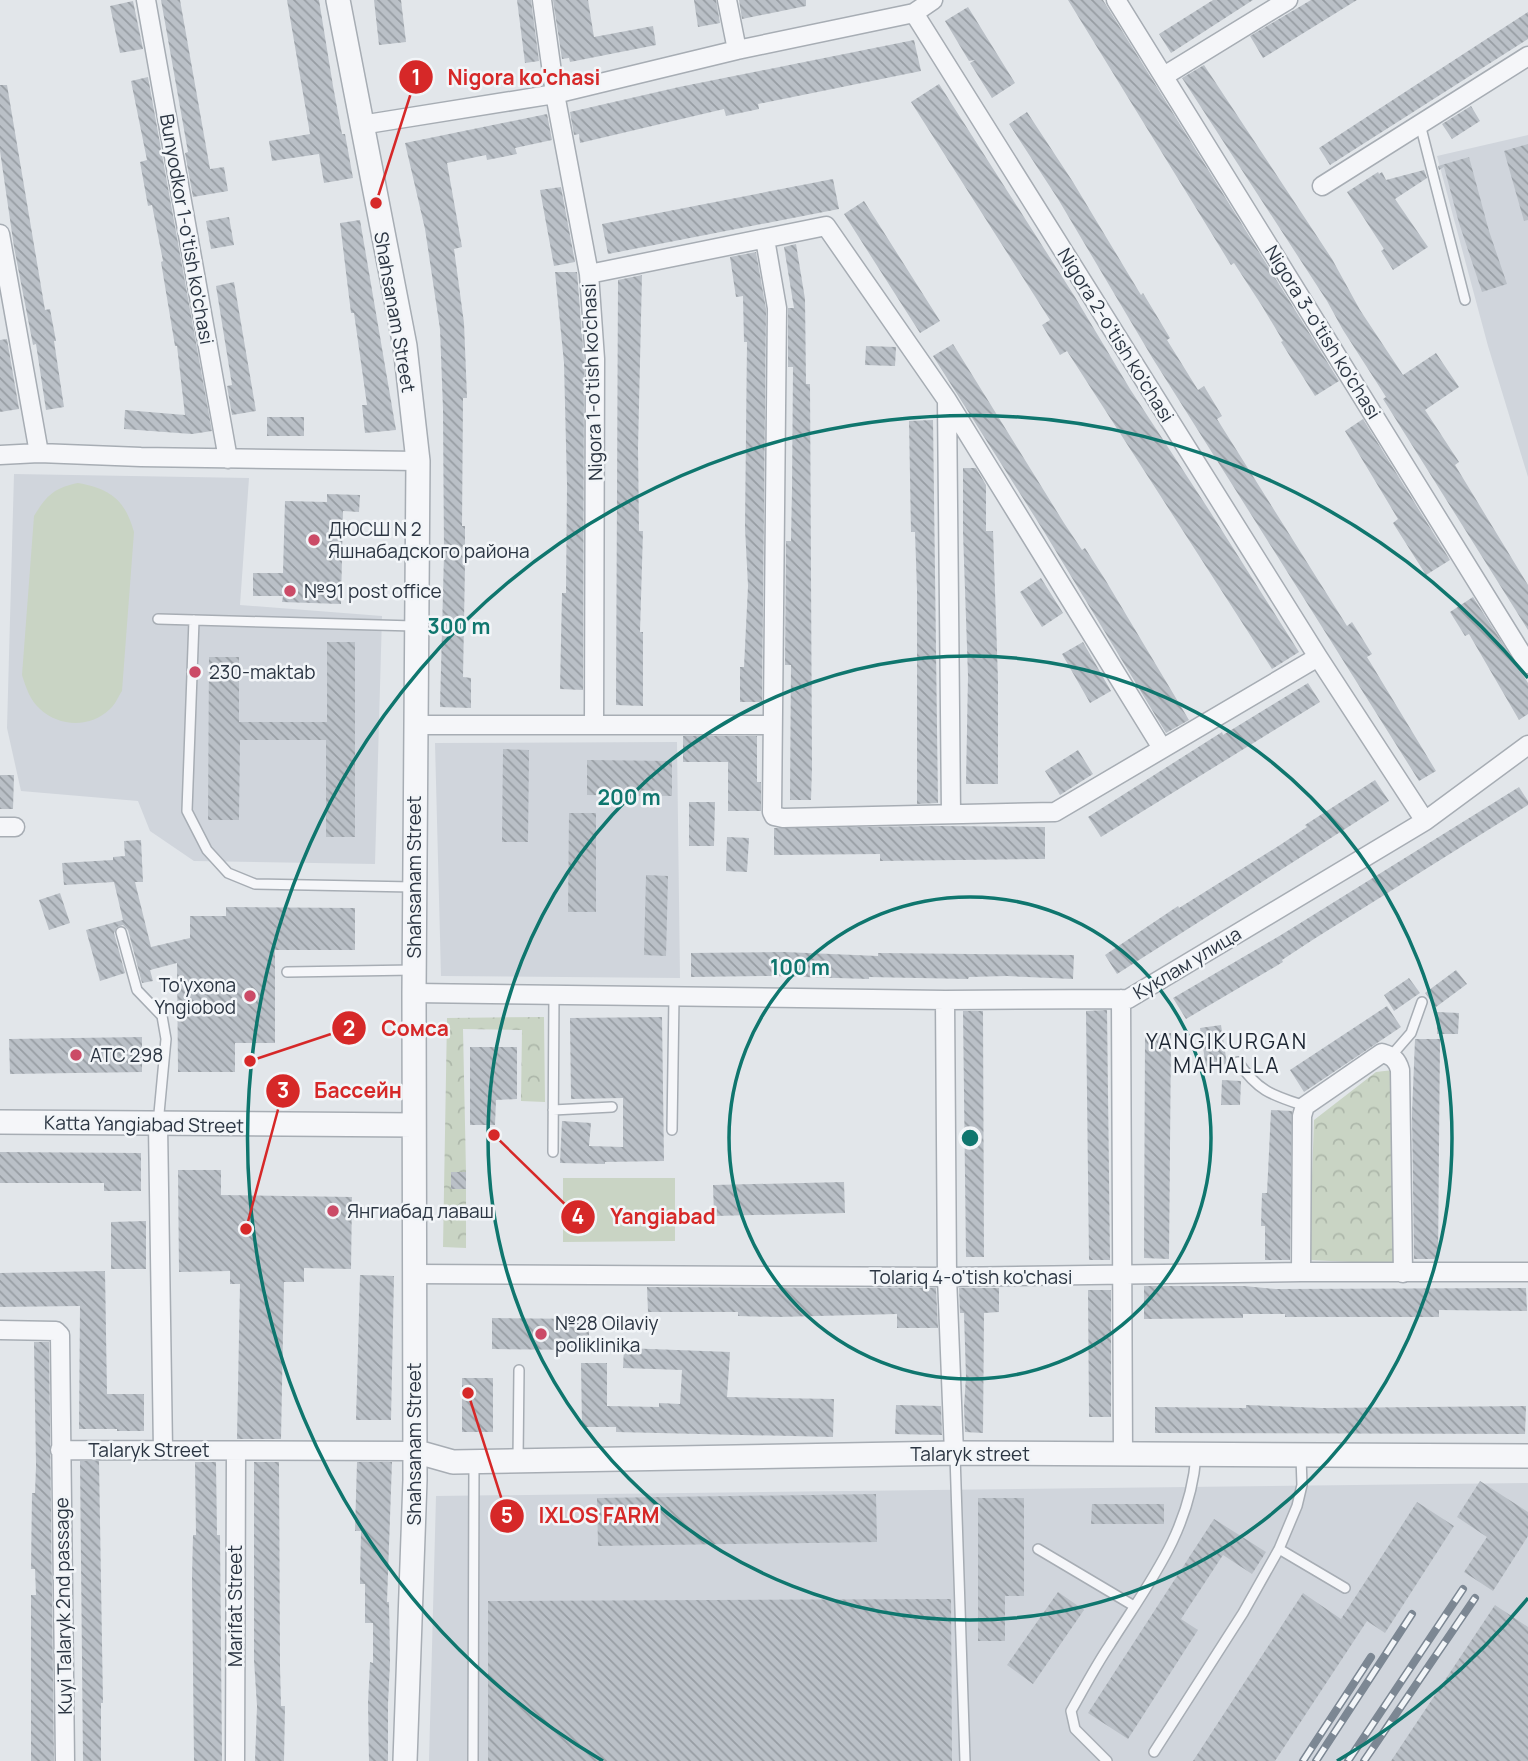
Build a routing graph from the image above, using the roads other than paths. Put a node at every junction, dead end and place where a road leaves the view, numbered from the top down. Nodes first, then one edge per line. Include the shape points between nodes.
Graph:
1 (146, 0) edge
2 (338, 0) edge
3 (542, 0) edge
4 (727, 0) edge
5 (933, 0) edge
6 (1116, 0) edge
7 (1288, 0) edge
8 (914, 13) junction
9 (737, 50) junction
10 (1528, 56) edge
11 (1164, 76) junction
12 (555, 94) junction
13 (360, 124) junction
14 (1420, 124) junction
15 (1322, 187) dead end
16 (0, 234) edge
17 (765, 239) junction
18 (589, 274) junction
19 (1465, 300) dead end
20 (947, 400) junction
21 (39, 453) junction
22 (0, 455) edge
23 (228, 459) junction
24 (418, 461) junction
25 (158, 619) dead end
26 (194, 620) junction
27 (416, 626) junction
28 (1318, 657) junction
29 (1528, 664) edge
30 (415, 725) junction
31 (594, 725) junction
32 (771, 725) junction
33 (1528, 746) edge
34 (1162, 748) junction
35 (951, 814) junction
36 (1425, 821) junction
37 (414, 887) junction
38 (121, 932) dead end
39 (414, 970) junction
40 (287, 972) dead end
41 (414, 993) junction
42 (554, 995) junction
43 (674, 997) junction
44 (1121, 999) junction
45 (945, 1000) junction
46 (1422, 1002) dead end
47 (1391, 1056) junction
48 (1238, 1062) dead end
49 (1306, 1106) junction
50 (612, 1107) dead end
51 (554, 1110) junction
52 (0, 1122) edge
53 (158, 1125) junction
54 (414, 1125) junction
55 (672, 1130) dead end
56 (553, 1152) dead end
57 (1301, 1272) junction
58 (1528, 1272) edge
59 (414, 1273) junction
60 (1403, 1273) junction
61 (1124, 1276) junction
62 (947, 1277) junction
63 (0, 1330) edge
64 (519, 1370) dead end
65 (60, 1450) junction
66 (163, 1450) junction
67 (236, 1451) junction
68 (414, 1451) junction
69 (954, 1453) junction
70 (1123, 1454) junction
71 (1196, 1454) junction
72 (1301, 1455) junction
73 (1528, 1456) edge
74 (518, 1461) junction
75 (474, 1462) junction
76 (1038, 1549) dead end
77 (1279, 1549) junction
78 (1345, 1588) dead end
79 (1134, 1606) junction
80 (1154, 1752) dead end
81 (65, 1761) edge
82 (235, 1761) edge
83 (405, 1761) edge
84 (473, 1761) edge
85 (965, 1761) edge
86 (1107, 1761) edge

1 - 23 street, Bunyodkor 1-o'tish ko'chasi
2 - 13 street, Shahsanam Street
3 - 12 street, Nigora 1-o'tish ko'chasi
4 - 9 street
5 - 8 street
6 - 11 street, Nigora 3-o'tish ko'chasi
7 - 11 street
8 - 9 street
8 - 28 street, Nigora 2-o'tish ko'chasi
9 - 12 street
10 - 14 street
11 - 29 street, Nigora 3-o'tish ko'chasi
12 - 13 street
12 - 18 street, Nigora 1-o'tish ko'chasi
13 - 24 street, Shahsanam Street via 405,346
14 - 15 street
14 - 19 lane
16 - 21 street
17 - 18 street
17 - 20 street via 826,226
17 - 32 street via 777,308
18 - 31 street, Nigora 1-o'tish ko'chasi via 595,359
20 - 34 street
20 - 35 street
21 - 22 street
21 - 23 street
23 - 24 street
24 - 27 street, Shahsanam Street
25 - 26 lane
26 - 27 lane
26 - 37 lane via 187,811 207,850 228,873 255,884
27 - 30 street, Shahsanam Street
28 - 34 street
28 - 36 street, Nigora 2-o'tish ko'chasi
30 - 31 street
30 - 37 street, Shahsanam Street
31 - 32 street
32 - 35 street via 774,816
33 - 36 street, Куклам улица
34 - 35 street via 1055,812
36 - 44 street, Куклам улица via 1128,999
37 - 39 street, Shahsanam Street
38 - 53 lane via 137,990 162,1016 166,1039
39 - 40 lane
39 - 41 street, Shahsanam Street
41 - 42 street
41 - 54 street, Shahsanam Street
42 - 43 street
42 - 51 lane
43 - 45 street
43 - 55 lane
44 - 45 street
44 - 61 street, Куклам улица
45 - 62 street
46 - 47 lane via 1411,1033
47 - 49 street via 1382,1053
47 - 60 street via 1400,1070
48 - 49 lane via 1251,1080 1270,1094
49 - 57 street via 1302,1116
50 - 51 lane
51 - 56 lane
52 - 53 street, Katta Yangiabad Street
53 - 54 street, Katta Yangiabad Street
53 - 66 street
54 - 59 street, Shahsanam Street
57 - 60 street, Tolariq 4-o'tish ko'chasi
57 - 61 street, Tolariq 4-o'tish ko'chasi
58 - 60 street, Tolariq 4-o'tish ko'chasi
59 - 62 street, Tolariq 4-o'tish ko'chasi
59 - 68 street, Shahsanam Street
61 - 62 street, Tolariq 4-o'tish ko'chasi
61 - 70 street, Куклам улица
62 - 69 street
63 - 65 street, Talaryk Street via 59,1333
64 - 74 lane
65 - 66 street, Talaryk Street
65 - 81 street, Kuyi Talaryk 2nd passage
66 - 67 street, Talaryk Street
67 - 68 street, Talaryk Street
67 - 82 street, Marifat Street
68 - 75 street, Talaryk street via 453,1462
68 - 83 street, Shahsanam Street
69 - 70 street, Talaryk street
69 - 74 street, Talaryk street
69 - 85 lane
70 - 71 street, Talaryk street
71 - 72 street, Talaryk street
71 - 79 lane via 1190,1498 1180,1527 1165,1560
72 - 73 street, Talaryk street
72 - 77 lane via 1302,1485
74 - 75 street, Talaryk street
75 - 84 lane
76 - 79 lane
77 - 78 lane
77 - 80 lane
79 - 86 lane via 1071,1712 1075,1729

